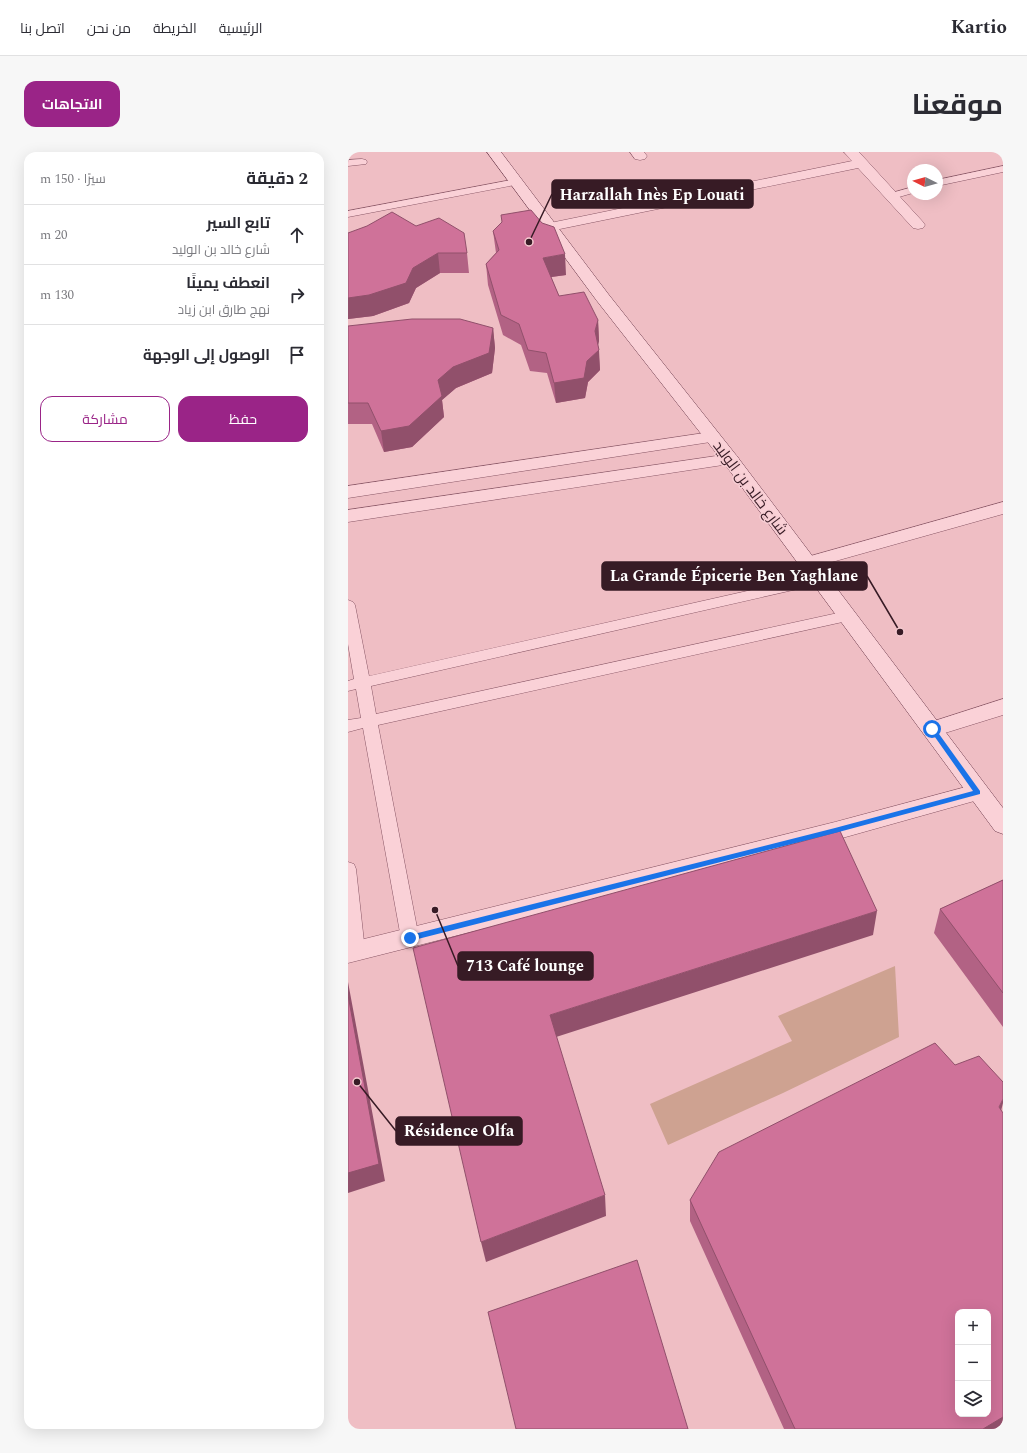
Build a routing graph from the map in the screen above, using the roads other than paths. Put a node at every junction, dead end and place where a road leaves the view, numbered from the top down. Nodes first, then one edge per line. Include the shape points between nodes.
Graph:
1 (497, 152) edge
2 (851, 152) edge
3 (362, 162) dead end
4 (861, 163) junction
5 (348, 164) edge
6 (1003, 169) edge
7 (516, 182) junction
8 (943, 182) edge
9 (907, 192) edge
10 (892, 196) junction
11 (348, 214) edge
12 (918, 225) dead end
13 (550, 227) junction
14 (711, 437) junction
15 (730, 459) junction
16 (348, 492) edge
17 (1003, 508) edge
18 (348, 516) edge
19 (807, 563) junction
20 (819, 580) junction
21 (348, 604) edge
22 (847, 616) junction
23 (356, 685) edge
24 (1003, 707) edge
25 (371, 722) junction
26 (348, 726) edge
27 (932, 729) junction
28 (977, 792) junction
29 (1003, 825) edge
30 (348, 869) edge
31 (410, 938) junction
32 (352, 952) edge

1 - 7 street, شارع خالد بن الوليد
2 - 4 street
3 - 5 lane
4 - 10 street
4 - 13 street
6 - 8 lane
7 - 11 lane
7 - 13 street, شارع خالد بن الوليد
9 - 10 lane
10 - 12 street
13 - 14 street, شارع خالد بن الوليد
14 - 15 street, شارع خالد بن الوليد
14 - 16 street
15 - 18 street
15 - 19 street, شارع خالد بن الوليد
17 - 19 street
19 - 20 street, شارع خالد بن الوليد
20 - 22 street, شارع خالد بن الوليد
20 - 23 lane
21 - 23 lane
22 - 25 lane
22 - 27 street, شارع خالد بن الوليد
23 - 25 lane
24 - 27 street
25 - 26 lane
25 - 31 lane
27 - 28 street, شارع خالد بن الوليد
28 - 29 street, شارع خالد بن الوليد
28 - 31 street
30 - 32 lane
31 - 32 street

